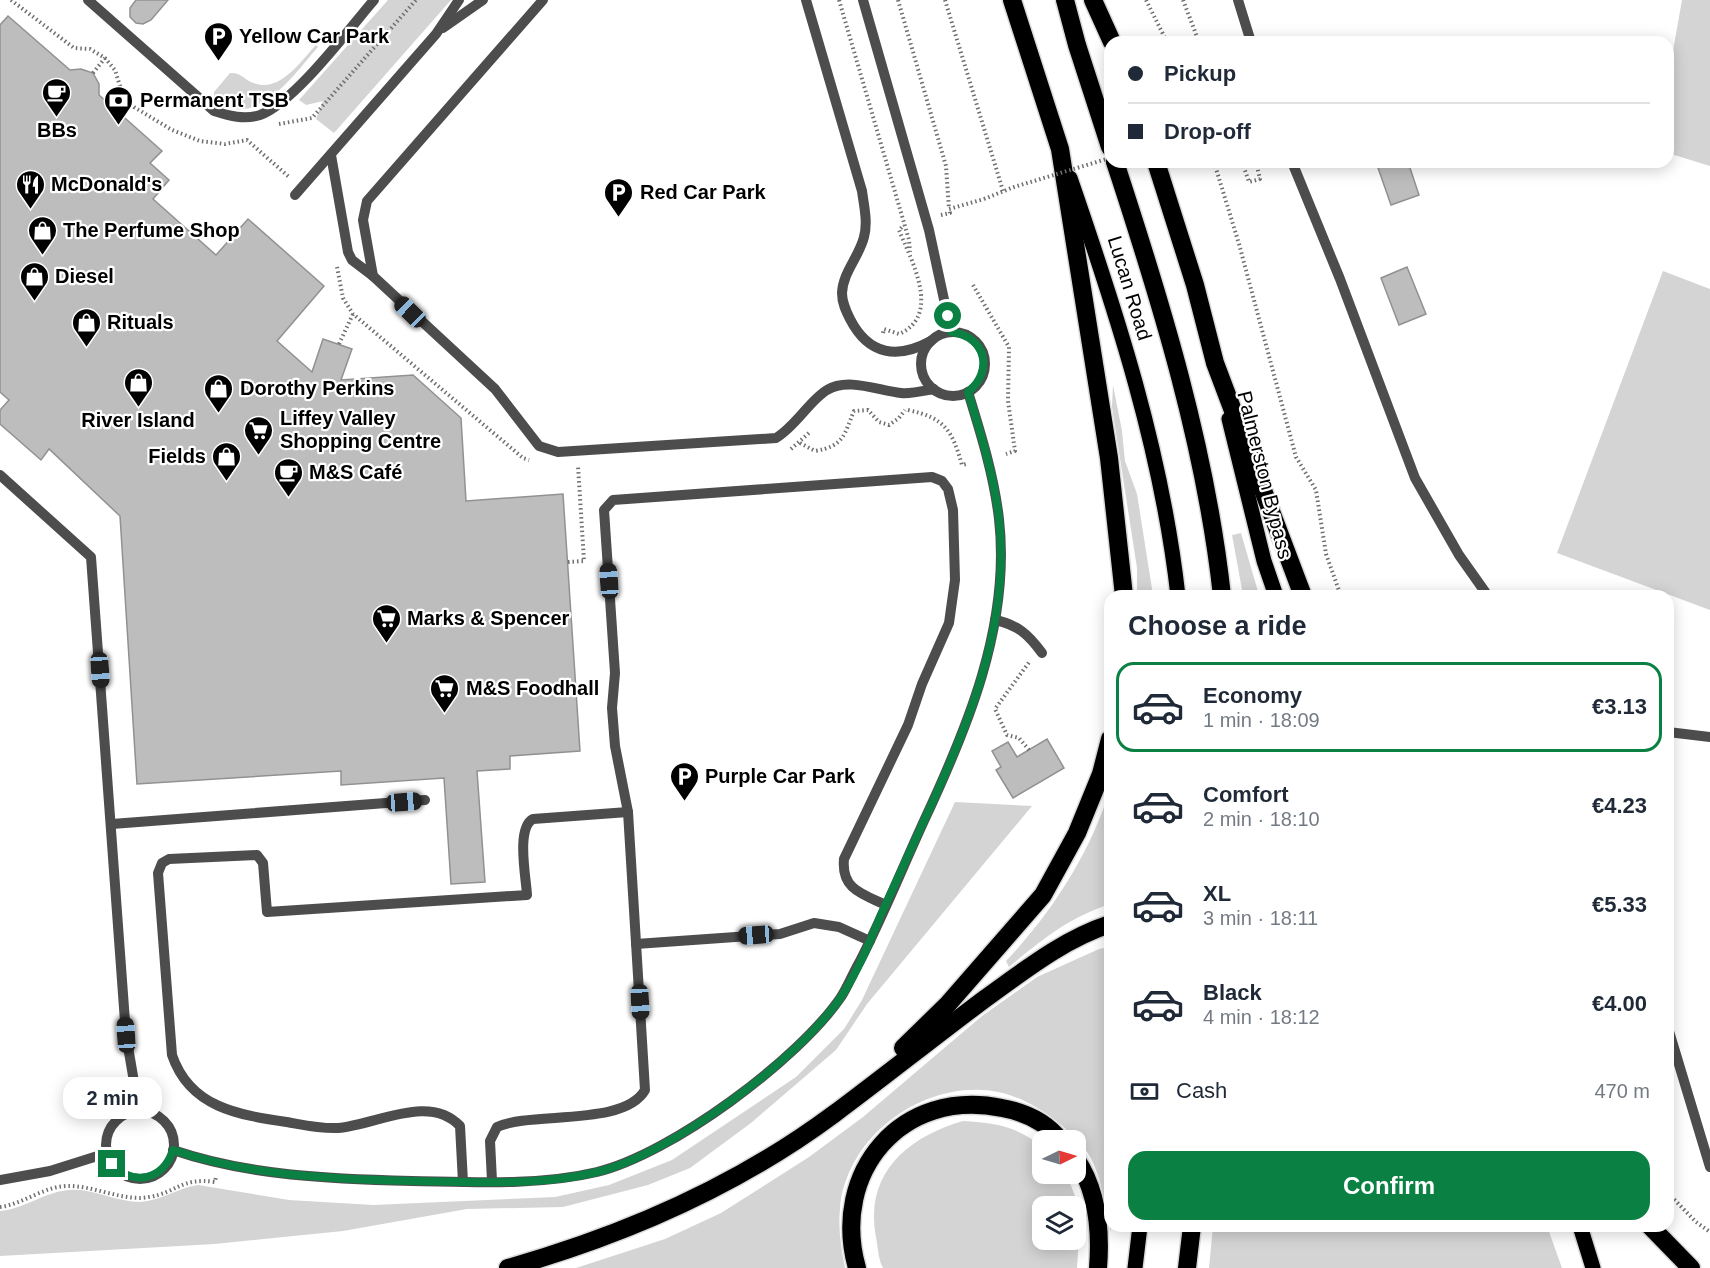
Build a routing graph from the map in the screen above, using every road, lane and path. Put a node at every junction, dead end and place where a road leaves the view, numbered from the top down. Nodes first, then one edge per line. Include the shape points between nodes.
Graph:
1 (11, 0) edge
2 (88, 0) edge
3 (374, 0) edge
4 (416, 0) edge
5 (459, 0) edge
6 (483, 0) edge
7 (543, 0) edge
8 (806, 0) edge
9 (839, 0) edge
10 (863, 0) edge
11 (898, 0) edge
12 (945, 0) edge
13 (1012, 0) edge
14 (1065, 0) edge
15 (1093, 0) edge
16 (1146, 0) edge
17 (1183, 0) edge
18 (1238, 0) edge
19 (436, 34) junction
20 (1109, 36) edge
21 (1164, 36) edge
22 (1197, 36) edge
23 (1249, 36) edge
24 (105, 58) junction
25 (93, 73) dead end
26 (312, 118) dead end
27 (1104, 128) edge
28 (1060, 149) junction
29 (331, 155) junction
30 (1104, 160) edge
31 (1117, 168) edge
32 (1158, 168) edge
33 (1216, 168) edge
34 (1244, 168) edge
35 (1258, 168) edge
36 (1294, 168) edge
37 (298, 191) joint
38 (1003, 191) junction
39 (949, 209) junction
40 (944, 214) dead end
41 (905, 225) junction
42 (910, 252) junction
43 (336, 264) dead end
44 (373, 276) junction
45 (973, 285) dead end
46 (353, 314) junction
47 (951, 332) junction
48 (881, 340) dead end
49 (931, 341) junction
50 (339, 344) dead end
51 (1215, 363) junction
52 (934, 389) junction
53 (968, 392) junction
54 (905, 410) dead end
55 (800, 443) dead end
56 (1006, 454) dead end
57 (539, 464) dead end
58 (577, 466) dead end
59 (569, 467) dead end
60 (0, 476) edge
61 (1123, 590) edge
62 (1177, 590) edge
63 (1221, 590) edge
64 (1274, 590) edge
65 (1301, 590) edge
66 (1339, 590) edge
67 (1484, 590) edge
68 (995, 620) junction
69 (1040, 651) joint
70 (1674, 733) edge
71 (1710, 737) edge
72 (1029, 750) dead end
73 (1104, 762) edge
74 (425, 800) dead end
75 (628, 812) junction
76 (112, 824) junction
77 (886, 905) junction
78 (1104, 926) edge
79 (870, 941) junction
80 (636, 944) junction
81 (1674, 1048) edge
82 (139, 1111) junction
83 (832, 1115) junction
84 (1053, 1130) edge
85 (173, 1150) junction
86 (107, 1153) junction
87 (218, 1161) junction
88 (1710, 1167) edge
89 (0, 1180) edge
90 (1086, 1180) edge
91 (492, 1181) junction
92 (464, 1182) junction
93 (1674, 1199) edge
94 (0, 1207) edge
95 (1139, 1232) edge
96 (1191, 1232) edge
97 (1582, 1232) edge
98 (1656, 1232) edge
99 (1710, 1232) edge
100 (508, 1268) edge
101 (857, 1268) edge
102 (1098, 1268) edge
103 (1135, 1268) edge
104 (1187, 1268) edge
105 (1593, 1268) edge
106 (1692, 1268) edge

1 - 24 path via 74,48 90,49
2 - 3 street via 214,111 240,118 261,115 284,100
4 - 26 path
5 - 19 street
6 - 19 street
7 - 44 street via 368,201 363,220
8 - 49 street via 864,201 864,237 845,278 843,305 861,336 879,350 915,350
9 - 41 path
10 - 47 street via 929,230
11 - 39 path via 946,166
12 - 38 path
13 - 28 highway, Lucan Road
14 - 27 highway
15 - 20 highway
16 - 21 path
17 - 22 path
18 - 23 street
19 - 29 street
24 - 25 path
24 - 37 path via 115,70 123,96 134,107 194,139 225,144 247,140
28 - 61 highway via 1109,458
28 - 62 main road, Lucan Road via 1104,276 1142,404
29 - 37 street
29 - 44 street via 348,252 352,260
30 - 38 path, bridge
31 - 63 highway via 1155,285 1197,451
32 - 51 highway
33 - 66 path via 1296,457 1316,490 1326,554
34 - 35 path via 1249,182 1260,178
36 - 67 street via 1415,478
38 - 39 path, bridge
39 - 40 path via 950,213
41 - 42 path
41 - 42 path via 899,230
42 - 48 path via 920,285 918,313 910,327 899,334 884,329
43 - 46 path via 343,298
44 - 52 street via 495,389 539,446 548,450 776,438 789,430 826,390 838,386 904,394
45 - 56 path via 1009,347 1008,401 1015,452
46 - 50 path
46 - 57 path via 523,458
47 - 49 street
47 - 53 street via 972,338 984,356 982,377
49 - 52 street via 921,365
51 - 64 main road, Palmerston Bypass
51 - 65 highway
52 - 53 street via 950,396
53 - 68 street via 984,443 999,516
54 - 55 path via 889,425 879,423 868,410 858,409 843,439 833,446 815,451
58 - 59 path
60 - 76 street via 91,557
68 - 69 street via 1030,635
68 - 77 street via 975,701
69 - 72 path via 995,709 1007,735 1019,738
70 - 71 street
73 - 83 highway via 1077,832 1043,895 948,1004
74 - 76 street
75 - 77 street via 612,708 615,674 604,510 607,504 620,499 932,477 948,489 953,510 955,580 949,623 908,725 844,859 843,873 849,885
75 - 80 street
75 - 92 street via 528,822 523,832 527,895 267,912 263,862 257,855 162,863 158,873 172,1055 177,1071 193,1089 209,1102 240,1114 323,1127 438,1111 460,1126
76 - 82 street via 126,1035
77 - 79 street
78 - 83 highway via 1085,932 1001,987
79 - 80 street via 839,927 814,923 780,934
79 - 91 street via 841,997 800,1046 699,1122 636,1157 600,1171 562,1178
80 - 91 street via 645,1090 641,1097 608,1111 497,1127 490,1141
81 - 88 street
82 - 85 street via 164,1121 174,1140
82 - 86 street via 115,1122 109,1131
83 - 100 highway via 736,1178 645,1222
84 - 101 highway via 1019,1111 956,1104 926,1113 900,1129 878,1148 863,1169 853,1200 850,1232
85 - 86 street via 163,1170 142,1179 120,1172
85 - 87 street
86 - 89 street via 50,1171
87 - 92 street via 311,1178
87 - 94 path via 215,1182 188,1182 148,1198 63,1186
90 - 102 highway via 1094,1196 1100,1248
91 - 92 street
93 - 99 path
95 - 103 main road
96 - 104 highway
97 - 105 main road
98 - 106 highway

